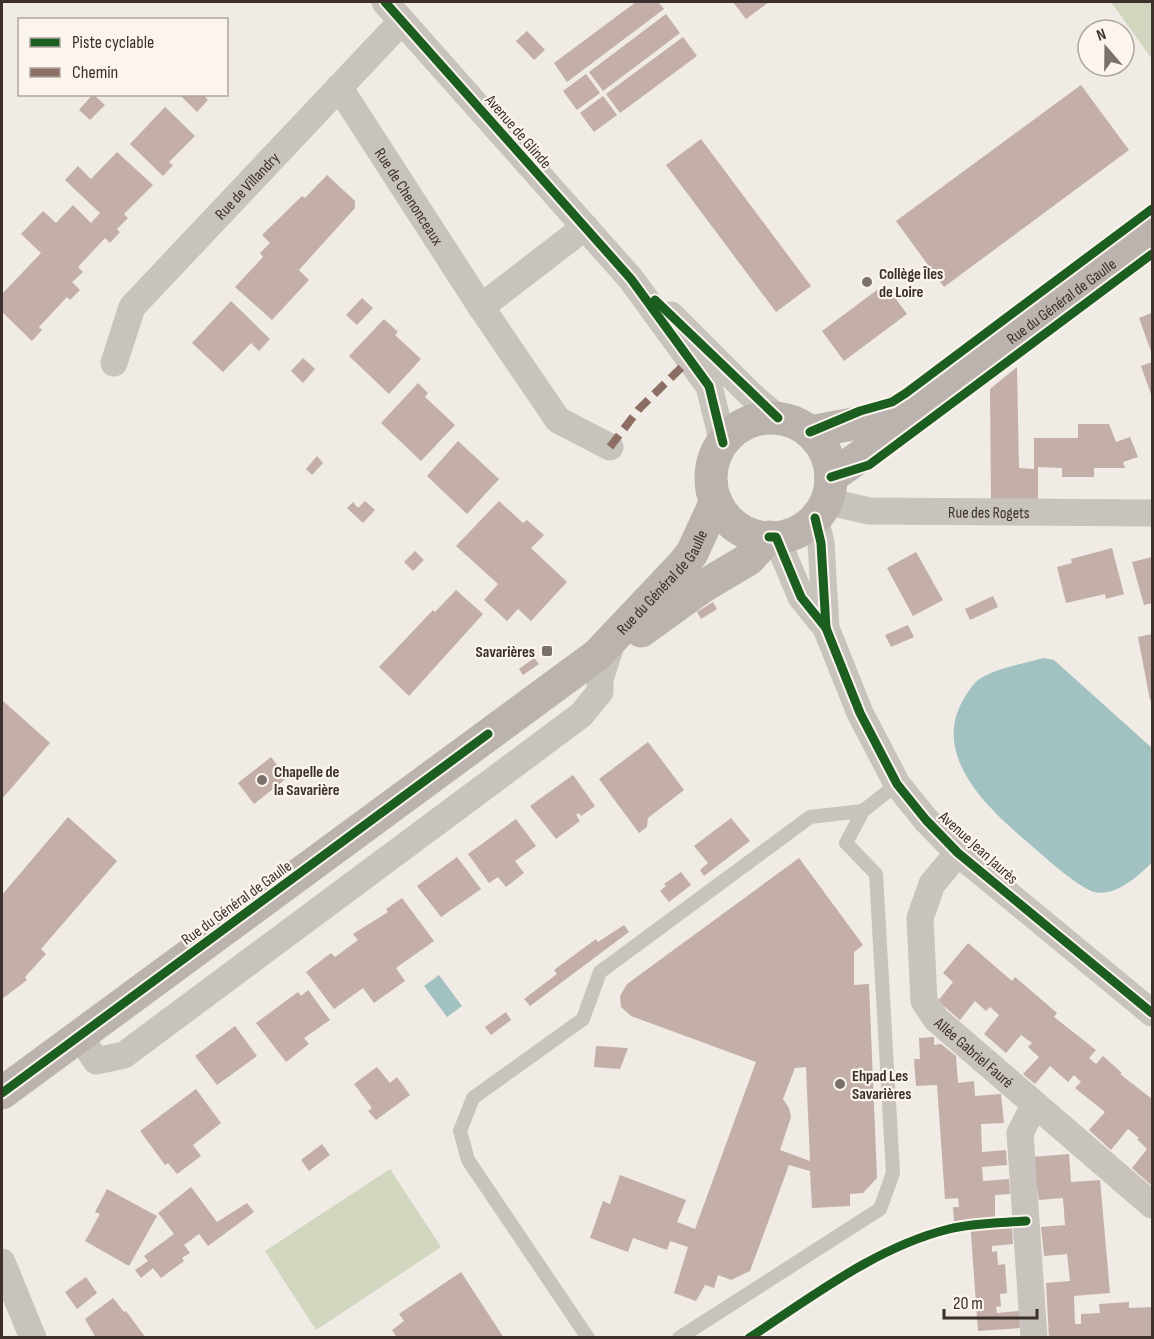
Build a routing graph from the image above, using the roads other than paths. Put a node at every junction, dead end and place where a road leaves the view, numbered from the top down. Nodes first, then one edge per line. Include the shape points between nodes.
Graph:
1 (394, 11) edge
2 (339, 87) junction
3 (585, 227) junction
4 (1152, 233) edge
5 (631, 279) junction
6 (481, 307) junction
7 (114, 363) dead end
8 (968, 370) junction
9 (778, 418) junction
10 (810, 432) junction
11 (723, 443) junction
12 (610, 447) dead end
13 (824, 499) junction
14 (716, 501) junction
15 (1152, 513) edge
16 (772, 537) junction
17 (826, 628) junction
18 (604, 651) junction
19 (897, 784) junction
20 (863, 811) junction
21 (958, 853) junction
22 (1152, 1013) edge
23 (2, 1093) edge
24 (1034, 1106) junction
25 (1152, 1205) edge
26 (2, 1262) edge
27 (33, 1338) edge
28 (588, 1338) edge
29 (679, 1338) edge
30 (1034, 1338) edge

1 - 2 street, Rue de Villandry
1 - 3 street, Avenue de Glinde
2 - 6 street, Rue de Chenonceaux
2 - 7 street, Rue de Villandry via 132,307
3 - 5 street, Avenue de Glinde
3 - 6 street
4 - 8 street, Rue du Général de Gaulle
5 - 9 street, Avenue de Glinde
5 - 11 street, Avenue de Glinde via 709,386
6 - 12 street, Rue de Chenonceaux via 558,420
8 - 10 street, Rue du Général de Gaulle via 910,405 879,418
8 - 13 street, Rue du Général de Gaulle
9 - 10 street via 797,423
9 - 11 street via 761,418 745,424
10 - 13 street via 827,455
11 - 14 street via 712,468
13 - 15 street, Rue des Rogets via 869,511
13 - 16 street via 794,533
13 - 17 street, Avenue Jean Jaurès via 821,543
14 - 16 street via 723,515 738,528
14 - 18 street, Rue du Général de Gaulle via 692,553
16 - 17 street, Avenue Jean Jaurès via 801,597
16 - 18 street, Rue du Général de Gaulle via 749,559 702,587 645,629
17 - 19 street, Avenue Jean Jaurès via 860,713
18 - 23 street, Rue du Général de Gaulle
19 - 20 lane
19 - 21 street, Avenue Jean Jaurès
20 - 28 lane via 810,817 638,943 600,972 583,1019 473,1098 460,1131 468,1160
20 - 29 lane via 846,843 876,874 893,1173 880,1209
21 - 22 street, Avenue Jean Jaurès
21 - 24 street, Allée Gabriel Fauré via 932,884 920,918 924,1001 936,1019
24 - 25 street, Allée Gabriel Fauré
24 - 30 street via 1020,1133
26 - 27 street

